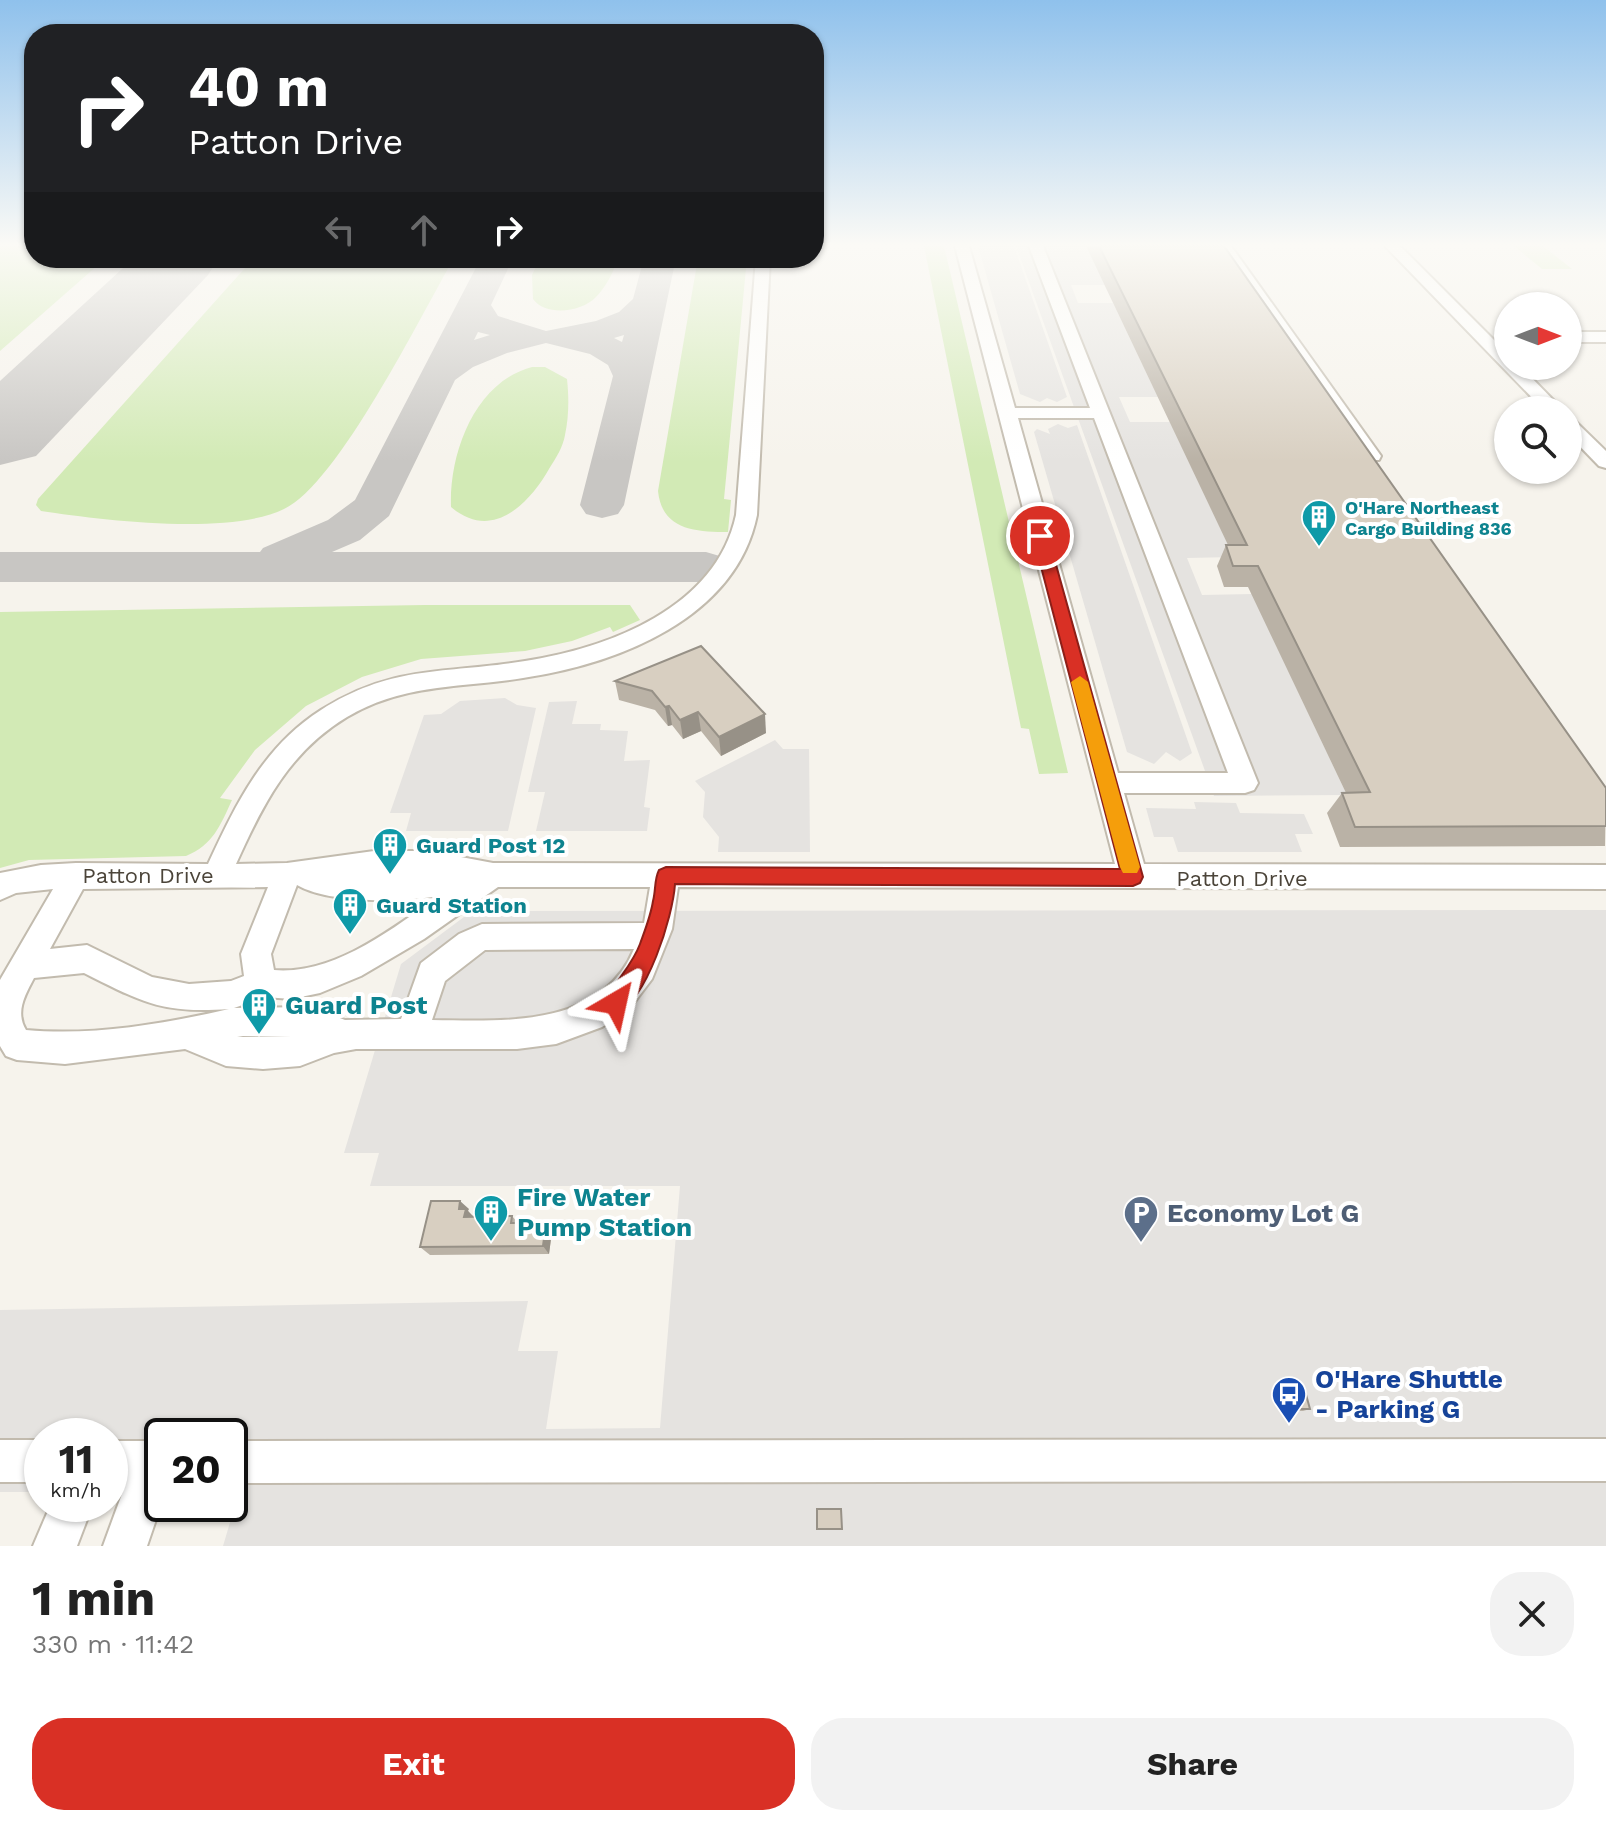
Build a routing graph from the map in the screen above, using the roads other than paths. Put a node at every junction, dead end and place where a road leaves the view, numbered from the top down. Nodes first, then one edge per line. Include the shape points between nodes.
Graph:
1 (759, 318) edge
2 (981, 318) edge
3 (1065, 318) edge
4 (1275, 318) edge
5 (1464, 318) edge
6 (1483, 337) junction
7 (1494, 337) edge
8 (1582, 337) edge
9 (1606, 337) edge
10 (1494, 348) edge
11 (1525, 380) edge
12 (1541, 396) edge
13 (1007, 413) junction
14 (1102, 413) junction
15 (1582, 438) edge
16 (1606, 462) edge
17 (1385, 474) edge
18 (1107, 783) junction
19 (76, 875) junction
20 (217, 875) junction
21 (287, 875) junction
22 (493, 875) junction
23 (666, 876) junction
24 (1133, 877) junction
25 (1606, 877) edge
26 (5, 885) edge
27 (653, 936) junction
28 (25, 965) junction
29 (265, 983) junction
30 (411, 1035) junction
31 (1606, 1460) edge
32 (0, 1461) edge
33 (24, 1461) edge
34 (248, 1462) edge
35 (144, 1498) edge
36 (125, 1546) edge

1 - 20 street via 746,514 733,555 691,603 601,651 519,671 415,681 375,692 335,712 270,768
2 - 13 street
3 - 14 street
4 - 17 street
5 - 6 street
6 - 7 street
6 - 10 street
8 - 9 street
11 - 12 street
13 - 14 street
13 - 18 street
14 - 18 street via 1245,783
15 - 16 street
18 - 24 street
19 - 20 street, Patton Drive
19 - 26 street, Patton Drive
19 - 28 street
20 - 21 street, Patton Drive
21 - 22 street, Patton Drive via 369,890 421,889
21 - 29 street via 256,954 256,969
22 - 23 street, Patton Drive
22 - 29 street via 339,974 306,985 281,988
23 - 24 street, Patton Drive
23 - 27 street
24 - 25 street, Patton Drive
27 - 30 street via 640,970 616,1003 580,1025 533,1034
27 - 30 street via 482,937 432,973
28 - 29 street via 87,959 148,990 189,998 231,995
28 - 30 street via 7,997 4,1023 17,1045 65,1049 187,1034 228,1052 298,1051 345,1035
31 - 34 street
32 - 33 street
35 - 36 street

